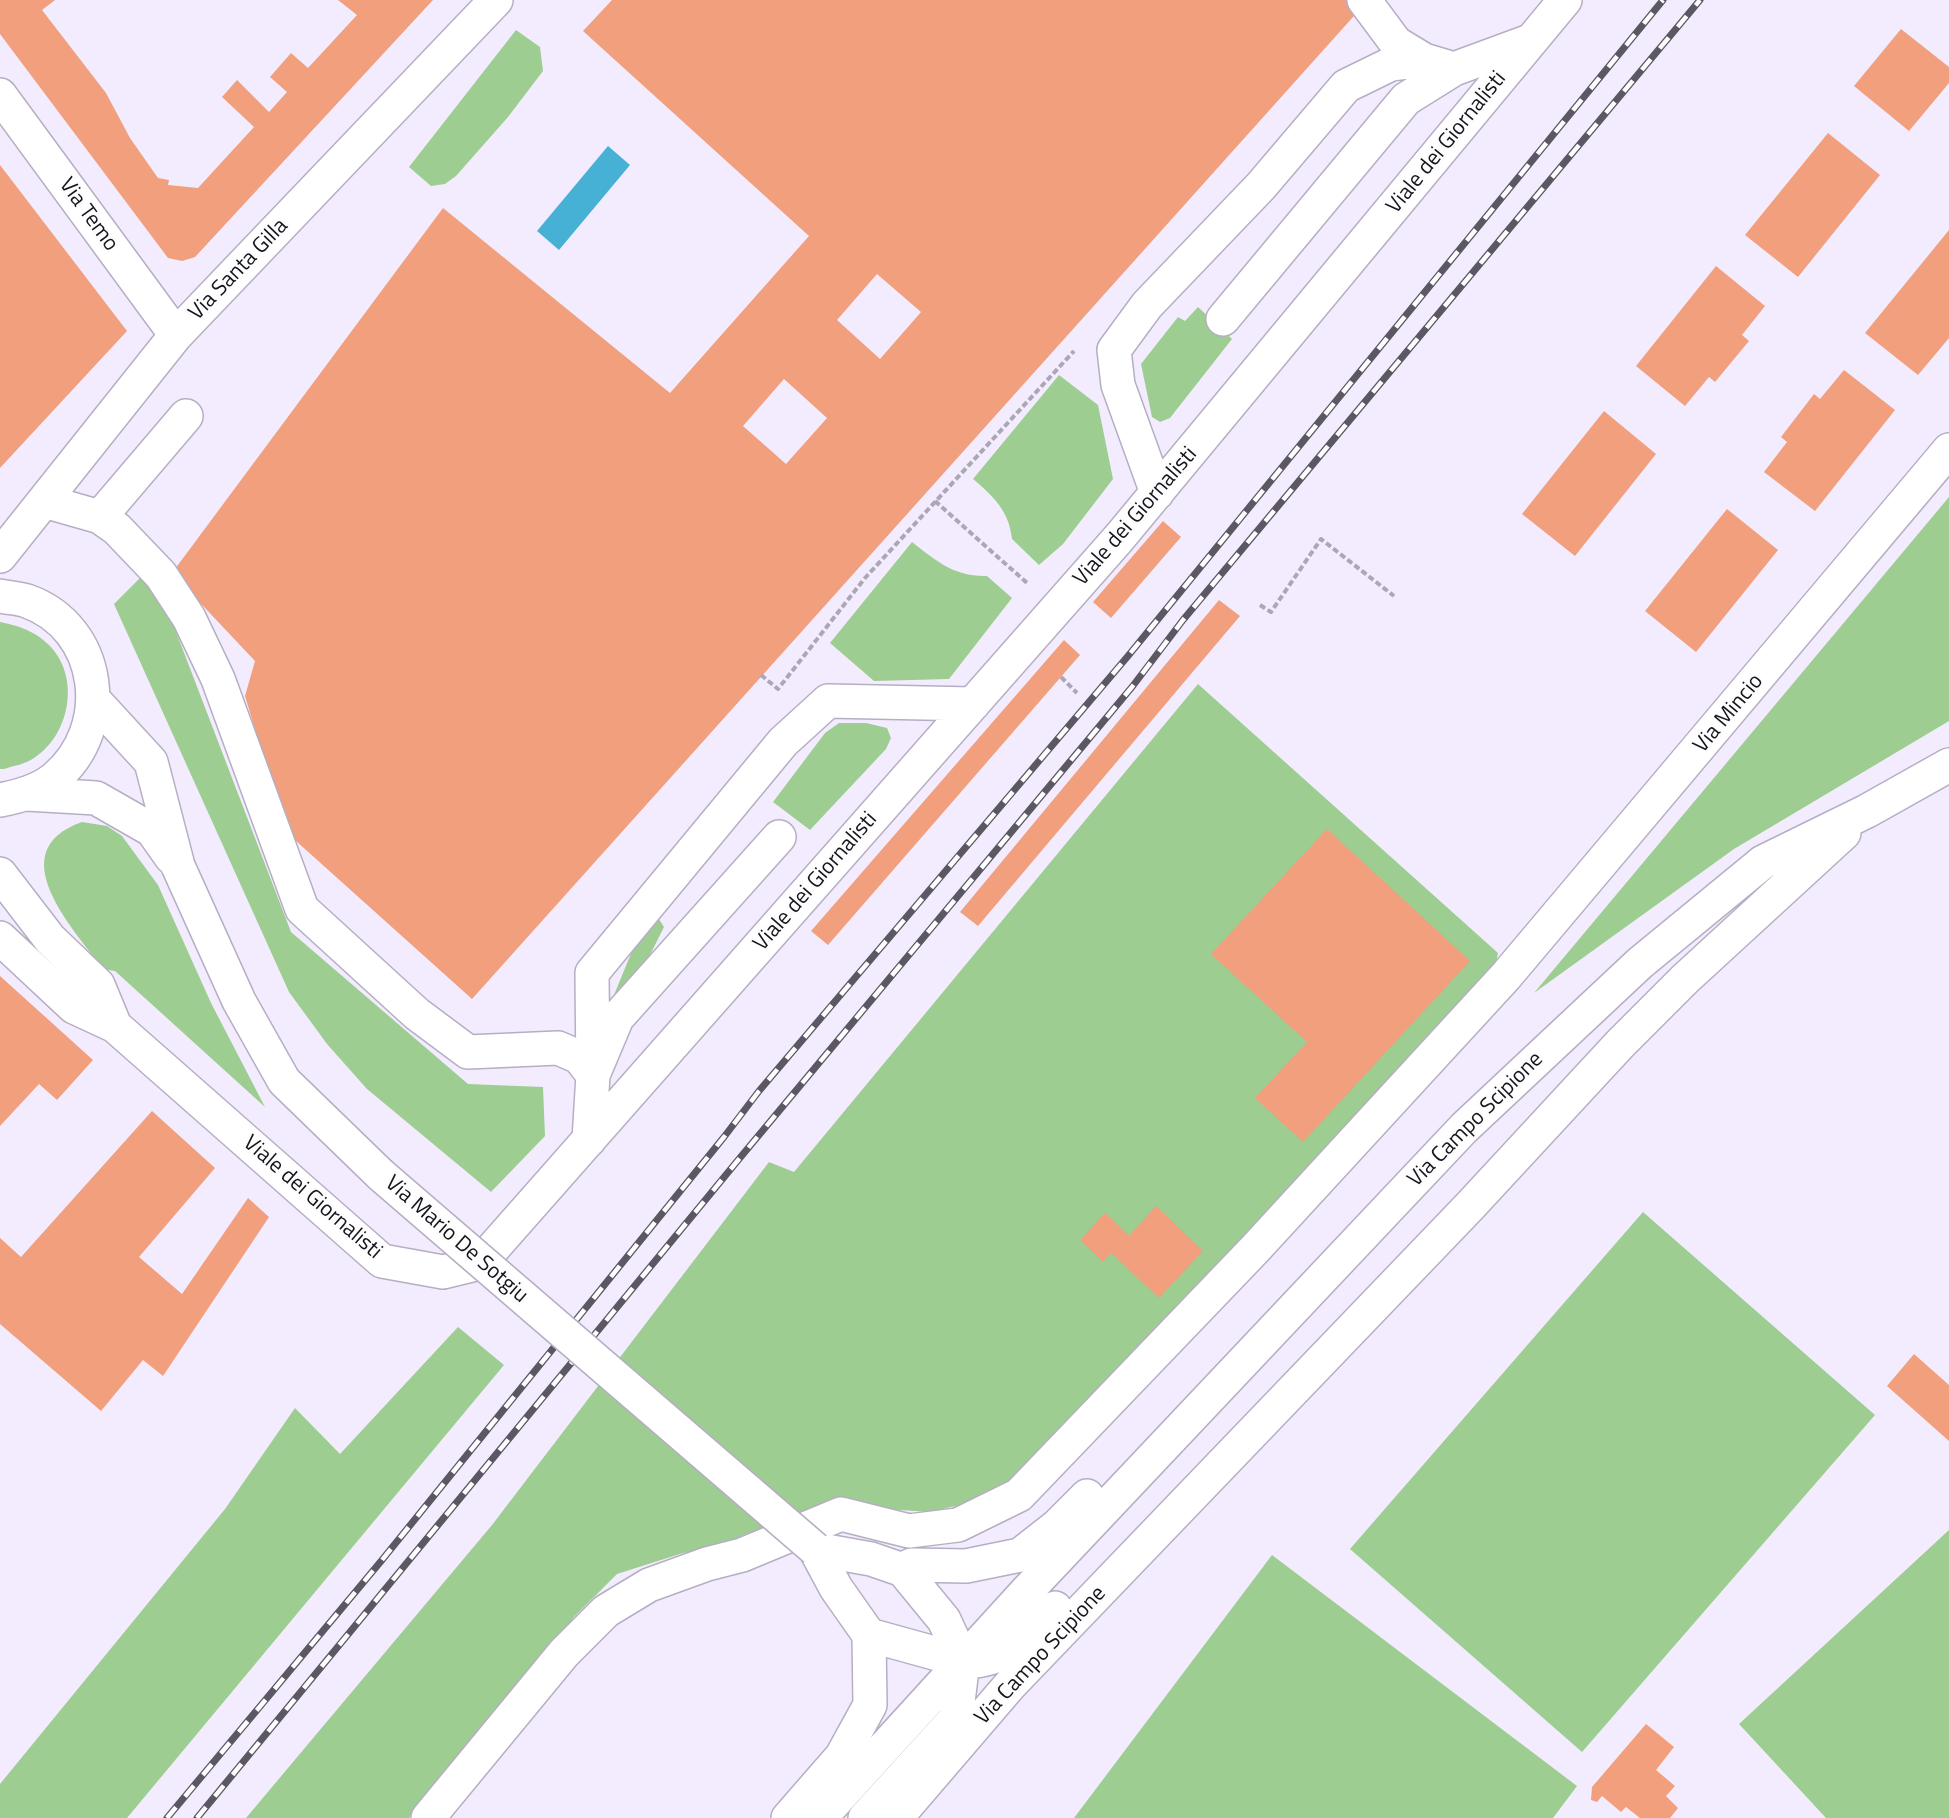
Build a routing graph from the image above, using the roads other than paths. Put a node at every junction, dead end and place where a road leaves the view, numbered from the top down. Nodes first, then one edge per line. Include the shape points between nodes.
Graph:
1 (496, 0) edge
2 (1364, 0) edge
3 (1565, 0) edge
4 (1532, 41) junction
5 (1439, 64) junction
6 (0, 95) edge
7 (1223, 319) dead end
8 (176, 335) junction
9 (186, 416) dead end
10 (1949, 450) edge
11 (1157, 493) junction
12 (44, 501) junction
13 (100, 518) junction
14 (0, 556) edge
15 (0, 596) edge
16 (94, 699) junction
17 (973, 704) junction
18 (1949, 765) edge
19 (14, 797) edge
20 (1867, 811) junction
21 (779, 837) dead end
22 (178, 866) junction
23 (0, 874) edge
24 (0, 938) edge
25 (115, 1026) junction
26 (593, 1075) junction
27 (590, 1140) junction
28 (1128, 1483) junction
29 (1191, 1497) junction
30 (815, 1549) junction
31 (903, 1570) junction
32 (869, 1635) junction
33 (963, 1661) junction
34 (428, 1818) edge
35 (788, 1818) edge
36 (820, 1818) edge
37 (865, 1818) edge
38 (896, 1818) edge

1 - 8 street, Via Santa Gilla
2 - 5 street via 1396,43
3 - 4 street, Viale dei Giornalisti
4 - 5 street
4 - 11 street, Viale dei Giornalisti
5 - 7 street
5 - 11 street via 1390,64 1346,86 1261,186 1147,305 1114,350 1118,385
6 - 8 street, Via Temo
8 - 12 street, Via Santa Gilla
9 - 13 street
10 - 34 street, Via Mincio via 1506,976 1255,1249 1019,1495 958,1525 909,1531 841,1514 742,1555 649,1585 606,1611 564,1653
11 - 17 street, Viale dei Giornalisti
12 - 13 street
12 - 14 street, Via Santa Gilla
13 - 26 street via 117,529 161,575 189,618 218,679 302,909 417,1014 468,1052 558,1048 579,1057
15 - 16 street via 28,601 55,617 77,640 90,669
16 - 19 street via 90,730 75,757 54,779
16 - 22 street, Via Mario De Sotgiu via 151,762
17 - 26 street via 828,701 783,742 592,973
17 - 27 street, Viale dei Giornalisti
18 - 20 street, Via Campo Scipione
19 - 22 street, Via Mario De Sotgiu via 96,798 152,830
20 - 28 street, Via Campo Scipione via 1763,862 1640,963 1464,1128
20 - 29 street, Via Campo Scipione via 1620,1044
21 - 26 street via 617,1018
22 - 30 street, Via Mario De Sotgiu, bridge via 239,1001 284,1081 381,1175
23 - 25 street, Viale dei Giornalisti via 50,939 98,985
24 - 25 street via 74,1007
25 - 27 street, Viale dei Giornalisti via 382,1262 443,1272 480,1263
26 - 27 street
28 - 31 street via 1093,1491 1020,1555 966,1566 911,1565
28 - 33 street, Via Campo Scipione
29 - 33 street, Via Campo Scipione via 1150,1511 1030,1635 997,1657
29 - 38 street, Via Campo Scipione via 1010,1685
30 - 31 street via 871,1559
30 - 32 street, Via Mario De Sotgiu
31 - 33 street via 944,1620
32 - 33 street
32 - 35 street via 870,1705 842,1756
33 - 36 street, Via Campo Scipione
33 - 37 street, Via Campo Scipione via 956,1718

